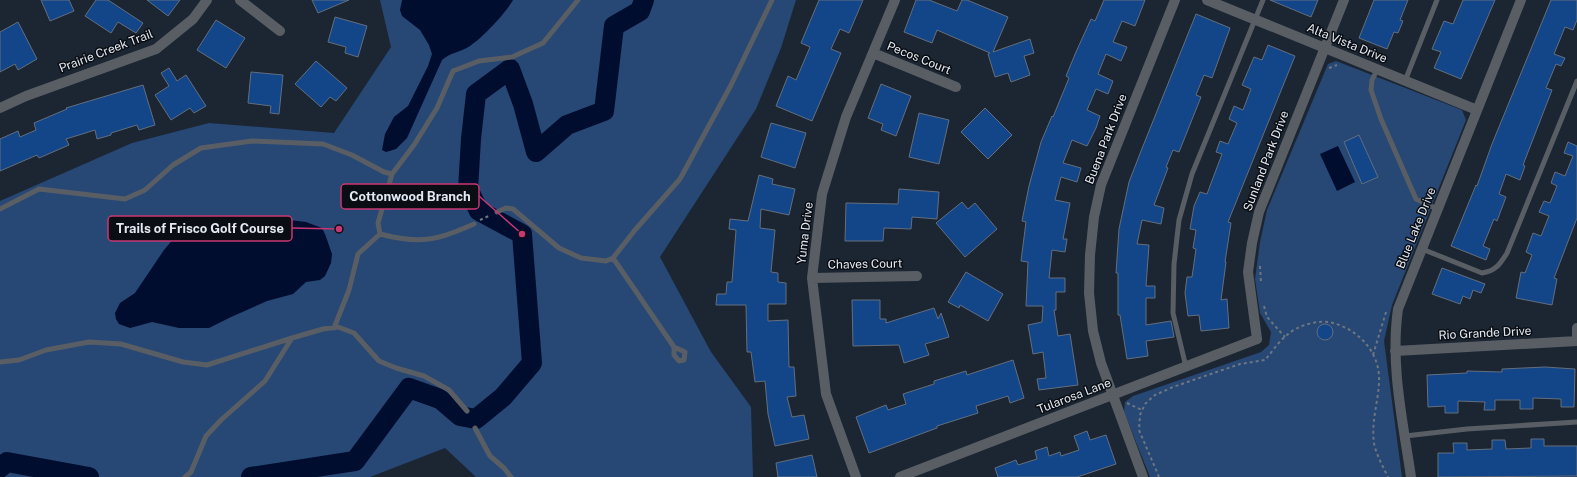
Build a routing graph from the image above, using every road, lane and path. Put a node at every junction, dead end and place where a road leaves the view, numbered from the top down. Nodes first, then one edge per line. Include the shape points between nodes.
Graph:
1 (207, 0) edge
2 (240, 0) edge
3 (578, 0) edge
4 (772, 0) edge
5 (895, 0) edge
6 (1175, 0) edge
7 (1208, 0) edge
8 (1263, 0) edge
9 (1344, 0) edge
10 (1437, 0) edge
11 (1521, 0) edge
12 (1255, 20) junction
13 (280, 31) dead end
14 (1324, 49) junction
15 (873, 53) junction
16 (1332, 62) dead end
17 (1333, 66) junction
18 (1344, 67) dead end
19 (1377, 70) junction
20 (1327, 74) dead end
21 (1405, 81) junction
22 (1577, 81) edge
23 (956, 87) dead end
24 (0, 108) edge
25 (1477, 110) junction
26 (392, 174) junction
27 (0, 209) edge
28 (1438, 209) junction
29 (497, 212) joint
30 (474, 224) joint
31 (380, 234) junction
32 (1422, 249) junction
33 (613, 258) junction
34 (1261, 262) dead end
35 (917, 276) dead end
36 (812, 278) junction
37 (1261, 286) dead end
38 (1263, 300) dead end
39 (1387, 309) dead end
40 (334, 328) junction
41 (1577, 328) edge
42 (1285, 337) junction
43 (292, 338) junction
44 (1257, 339) joint
45 (1577, 341) edge
46 (674, 347) dead end
47 (1395, 351) junction
48 (1373, 355) junction
49 (0, 362) edge
50 (1186, 367) junction
51 (1112, 395) junction
52 (1127, 403) dead end
53 (1143, 410) junction
54 (467, 411) dead end
55 (1577, 422) edge
56 (475, 428) dead end
57 (1405, 436) junction
58 (185, 477) edge
59 (511, 477) edge
60 (856, 477) edge
61 (900, 477) edge
62 (1143, 477) edge
63 (1159, 477) edge
64 (1388, 477) edge
65 (1411, 477) edge

1 - 24 street, Prairie Creek Trail via 193,18 156,49 55,85
2 - 13 street
3 - 26 lane via 543,43 512,57 479,61 453,71 437,108
4 - 33 lane via 732,85 680,179
5 - 15 street, Yuma Drive
6 - 51 street, Buena Park Drive via 1101,185 1094,218 1089,294 1093,331
7 - 12 street, Alta Vista Drive
8 - 12 lane
9 - 14 street, Sunland Park Drive
10 - 21 lane
11 - 25 street, Blue Lake Drive
12 - 14 street, Alta Vista Drive
12 - 50 lane via 1192,174 1179,220 1174,264 1173,313
14 - 19 street, Alta Vista Drive
14 - 44 street, Sunland Park Drive via 1259,212 1255,228 1248,272
15 - 23 street, Pecos Court
15 - 36 street, Yuma Drive via 846,117 822,194
16 - 17 path
17 - 18 path via 1337,64
17 - 20 path
19 - 21 street, Alta Vista Drive
19 - 28 lane via 1371,90 1416,199
21 - 25 street, Alta Vista Drive
22 - 32 lane via 1507,253 1498,266 1491,272 1482,273
25 - 28 street, Blue Lake Drive
26 - 27 lane via 323,144 252,141 201,148 173,165 146,190 125,199 39,189
26 - 31 lane via 378,223
28 - 32 street, Blue Lake Drive
29 - 30 path
29 - 33 lane via 506,208 513,209 558,248 581,258 606,261
30 - 31 lane via 429,239 396,238
31 - 40 lane via 358,254 349,290
32 - 47 street, Blue Lake Drive via 1398,309
33 - 46 lane
34 - 37 path
35 - 36 street, Chaves Court
36 - 60 street, Yuma Drive via 826,394
38 - 42 path via 1267,317
39 - 48 path
40 - 43 lane
40 - 54 lane via 354,333 379,361 424,376 449,390
41 - 45 street
42 - 48 path via 1312,323 1330,322 1345,326 1365,341
42 - 53 path via 1265,360 1240,364 1173,387 1155,395 1145,404
43 - 49 lane via 207,365 183,362 121,344 90,342 46,350 19,360
43 - 58 lane via 265,382 206,436 191,472
44 - 50 street, Tularosa Lane
45 - 47 street, Rio Grande Drive
47 - 57 street, Blue Lake Drive
48 - 64 path via 1380,380 1374,444
50 - 51 street, Tularosa Lane
51 - 61 street, Tularosa Lane
51 - 62 street, Buena Park Drive
52 - 53 path
53 - 63 path via 1139,430
55 - 57 lane via 1467,428
56 - 59 lane via 490,456
57 - 65 street, Blue Lake Drive

